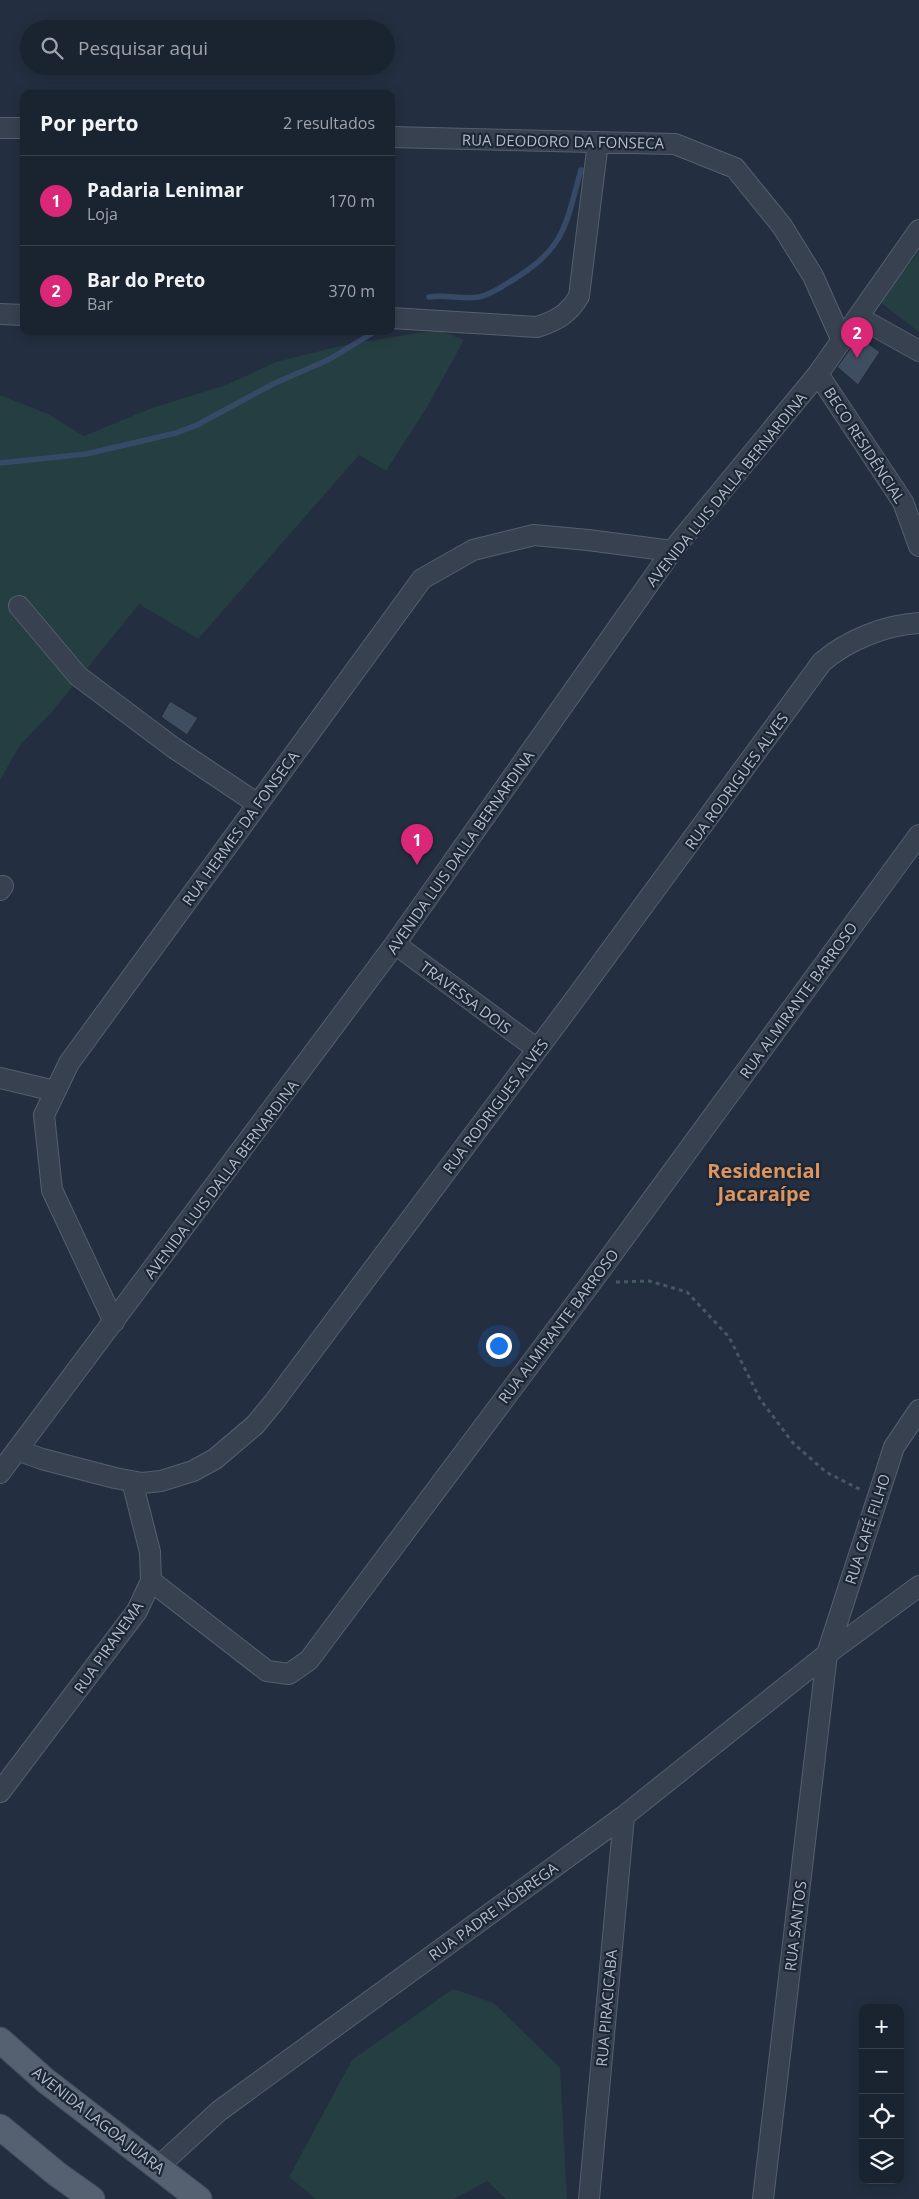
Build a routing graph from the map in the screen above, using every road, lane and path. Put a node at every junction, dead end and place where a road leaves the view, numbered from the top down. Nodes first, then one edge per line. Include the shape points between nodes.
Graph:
1 (0, 128) edge
2 (20, 128) edge
3 (395, 137) edge
4 (598, 142) junction
5 (919, 230) edge
6 (0, 314) edge
7 (20, 315) edge
8 (395, 318) edge
9 (860, 318) junction
10 (842, 341) junction
11 (919, 351) edge
12 (818, 374) junction
13 (919, 546) edge
14 (672, 551) junction
15 (19, 606) dead end
16 (919, 623) edge
17 (258, 804) junction
18 (919, 835) edge
19 (395, 944) junction
20 (537, 1049) junction
21 (0, 1078) edge
22 (56, 1091) junction
23 (590, 1282) junction
24 (114, 1322) junction
25 (919, 1410) edge
26 (17, 1450) junction
27 (0, 1473) edge
28 (132, 1481) junction
29 (877, 1498) junction
30 (150, 1581) junction
31 (919, 1586) edge
32 (827, 1654) junction
33 (0, 1792) edge
34 (624, 1816) junction
35 (0, 2040) edge
36 (0, 2127) edge
37 (158, 2167) junction
38 (92, 2199) edge
39 (199, 2199) edge
40 (588, 2199) edge
41 (763, 2199) edge

1 - 2 street
3 - 4 street, RUA DEODORO DA FONSECA
4 - 8 street via 579,296 564,316 537,326
4 - 10 street, RUA DEODORO DA FONSECA via 675,144 735,168 782,226 813,276
5 - 9 street, AVENIDA LUIS DALLA BERNARDINA
6 - 7 street
9 - 10 street, AVENIDA LUIS DALLA BERNARDINA
9 - 11 street
10 - 12 street, AVENIDA LUIS DALLA BERNARDINA
12 - 13 street, BECO RESIDÊNCIAL via 904,502
12 - 14 street, AVENIDA LUIS DALLA BERNARDINA
14 - 17 street, RUA HERMES DA FONSECA via 534,535 473,550 422,579
14 - 19 street, AVENIDA LUIS DALLA BERNARDINA
15 - 17 street via 78,676 174,748
16 - 20 street, RUA RODRIGUES ALVES via 862,638 822,662
17 - 22 street, RUA HERMES DA FONSECA via 69,1063
18 - 23 street, RUA ALMIRANTE BARROSO
19 - 20 street, TRAVESSA DOIS
19 - 24 street, AVENIDA LUIS DALLA BERNARDINA
20 - 28 street, RUA RODRIGUES ALVES via 254,1425 215,1459 193,1471 161,1481
21 - 22 street
22 - 24 street, RUA HERMES DA FONSECA via 44,1115 52,1190
23 - 29 path via 649,1281 687,1292 729,1337 760,1399 793,1443 826,1472
23 - 30 street, RUA ALMIRANTE BARROSO via 309,1660 289,1674 267,1671
24 - 26 street, AVENIDA LUIS DALLA BERNARDINA
25 - 29 street, RUA CAFÉ FILHO via 894,1447
26 - 27 street, AVENIDA LUIS DALLA BERNARDINA
26 - 28 street, RUA RODRIGUES ALVES
28 - 30 street, RUA PIRANEMA via 150,1552
29 - 32 street, RUA CAFÉ FILHO
30 - 33 street, RUA PIRANEMA via 137,1611
31 - 32 street, RUA PADRE NÓBREGA
32 - 34 street, RUA PADRE NÓBREGA
32 - 41 street, RUA SANTOS
34 - 37 street, RUA PADRE NÓBREGA via 219,2110
34 - 40 street, RUA PIRACICABA
35 - 37 main road, AVENIDA LAGOA JUARA via 46,2081
36 - 38 main road
37 - 39 main road, AVENIDA LAGOA JUARA

